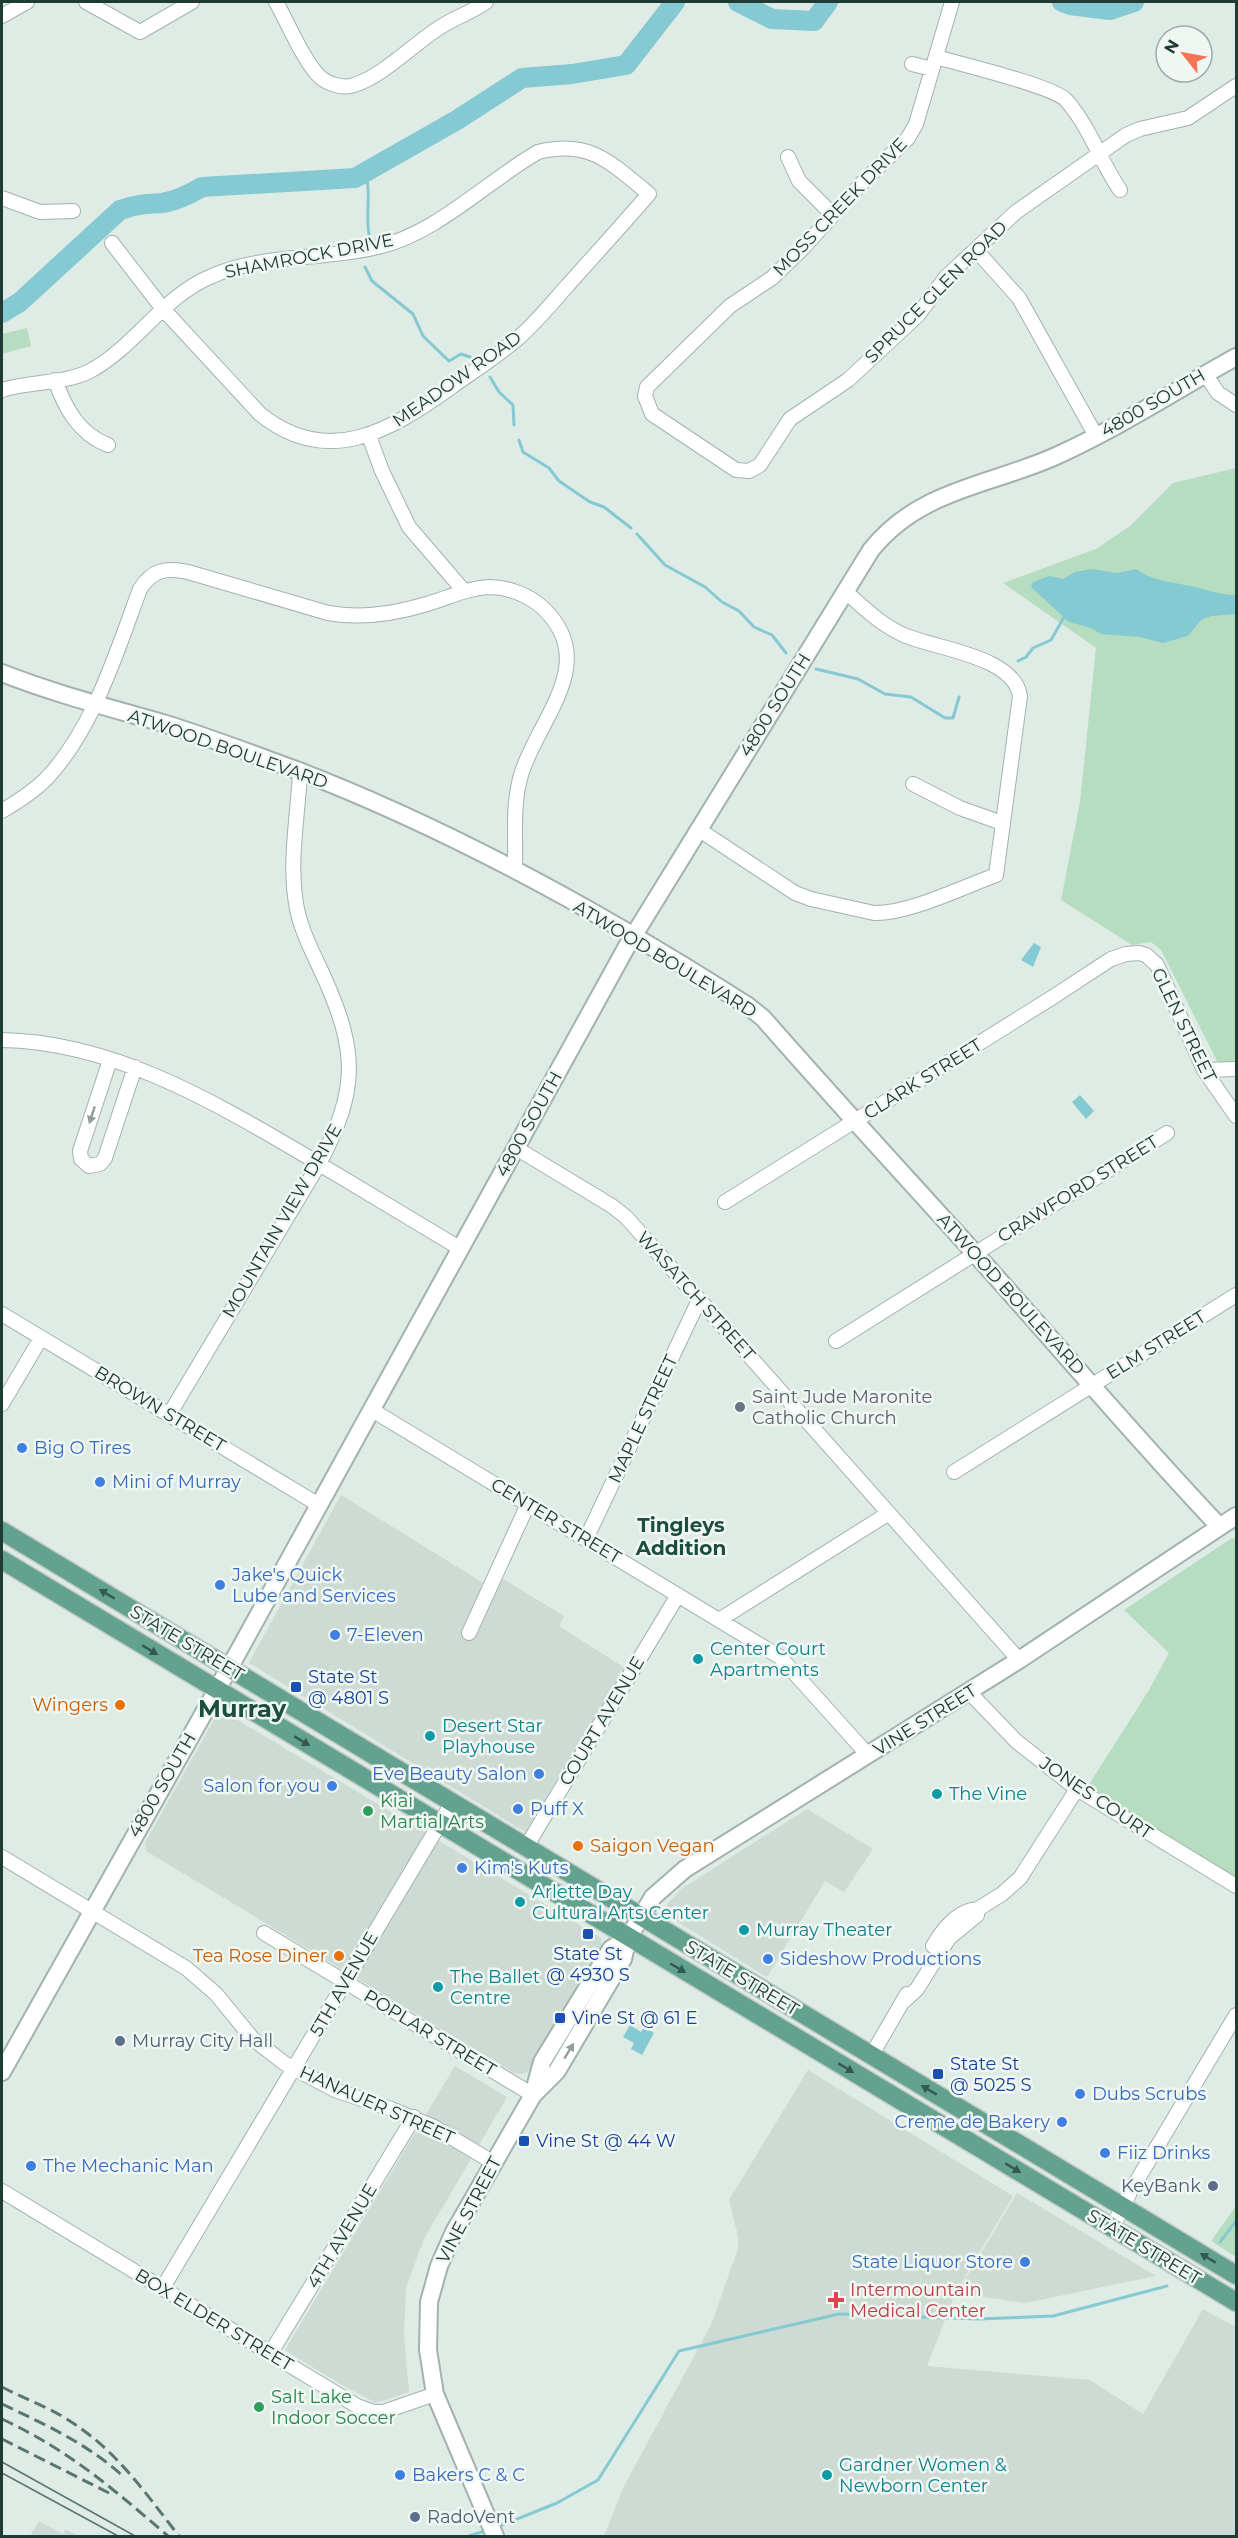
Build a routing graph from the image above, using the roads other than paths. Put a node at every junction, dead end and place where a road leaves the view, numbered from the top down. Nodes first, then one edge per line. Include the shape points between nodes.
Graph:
1 (27, 2) edge
2 (86, 2) edge
3 (192, 2) edge
4 (276, 2) edge
5 (486, 2) edge
6 (952, 2) edge
7 (2, 16) edge
8 (934, 63) junction
9 (912, 64) dead end
10 (1236, 86) edge
11 (1100, 154) junction
12 (788, 157) dead end
13 (1120, 190) dead end
14 (649, 194) joint
15 (2, 198) edge
16 (73, 211) dead end
17 (833, 215) junction
18 (112, 243) dead end
19 (976, 250) junction
20 (163, 309) junction
21 (1236, 357) edge
22 (1205, 374) junction
23 (55, 380) junction
24 (2, 390) edge
25 (1236, 405) edge
26 (369, 436) junction
27 (1096, 436) junction
28 (108, 445) dead end
29 (749, 471) joint
30 (464, 591) junction
31 (845, 591) junction
32 (2, 674) edge
33 (94, 704) junction
34 (300, 772) junction
35 (913, 784) dead end
36 (2, 811) edge
37 (1002, 823) junction
38 (698, 829) junction
39 (515, 870) junction
40 (632, 937) junction
41 (1120, 955) joint
42 (2, 1040) edge
43 (110, 1060) junction
44 (135, 1067) junction
45 (1236, 1069) edge
46 (1204, 1070) junction
47 (1236, 1116) edge
48 (854, 1122) junction
49 (1167, 1133) dead end
50 (516, 1148) junction
51 (319, 1164) junction
52 (725, 1202) dead end
53 (461, 1249) junction
54 (975, 1254) junction
55 (1236, 1295) edge
56 (699, 1300) junction
57 (2, 1314) edge
58 (41, 1338) junction
59 (836, 1341) dead end
60 (1092, 1385) junction
61 (2, 1404) edge
62 (372, 1410) junction
63 (169, 1414) junction
64 (954, 1472) dead end
65 (528, 1504) junction
66 (319, 1505) junction
67 (889, 1513) junction
68 (1236, 1515) edge
69 (1219, 1526) junction
70 (2, 1531) edge
71 (586, 1539) junction
72 (2, 1560) edge
73 (678, 1595) junction
74 (719, 1620) junction
75 (469, 1633) dead end
76 (1019, 1660) junction
77 (229, 1667) junction
78 (216, 1690) junction
79 (969, 1692) junction
80 (868, 1755) junction
81 (1077, 1789) junction
82 (452, 1803) junction
83 (440, 1823) junction
84 (526, 1847) junction
85 (2, 1857) edge
86 (1236, 1886) edge
87 (90, 1911) junction
88 (641, 1917) junction
89 (264, 1933) dead end
90 (628, 1938) junction
91 (346, 1982) junction
92 (1236, 2015) edge
93 (871, 2056) junction
94 (295, 2069) junction
95 (2, 2072) edge
96 (533, 2095) junction
97 (414, 2117) junction
98 (494, 2163) junction
99 (2, 2191) edge
100 (1123, 2206) junction
101 (1112, 2228) junction
102 (1236, 2275) edge
103 (162, 2289) junction
104 (1236, 2302) edge
105 (270, 2354) junction
106 (435, 2394) junction
107 (495, 2536) edge

1 - 7 street
2 - 3 street via 140,32
4 - 5 street via 320,77 346,87 374,75 442,26
6 - 8 street, MOSS CREEK DRIVE
8 - 9 street
8 - 11 street via 1060,95 1093,137
8 - 17 street, MOSS CREEK DRIVE via 912,133
10 - 11 street, SPRUCE GLEN ROAD via 1188,118 1133,132
11 - 13 street
11 - 19 street, SPRUCE GLEN ROAD via 1030,201
12 - 17 street via 799,181
14 - 20 street, SHAMROCK DRIVE via 600,155 554,148 527,159 438,220 396,242 232,269 192,285
14 - 26 street, MEADOW ROAD via 516,340 413,414
15 - 16 street via 40,212
17 - 29 street, MOSS CREEK DRIVE via 779,272 735,302 652,379 645,392 649,410 656,417 732,468
18 - 20 street, MEADOW ROAD
19 - 27 street via 1023,305
19 - 29 street, SPRUCE GLEN ROAD via 946,277 918,315 848,380 790,419 760,465
20 - 23 street, SHAMROCK DRIVE via 111,358 89,371
20 - 26 street, MEADOW ROAD via 272,424 317,440
21 - 22 street, 4800 SOUTH
22 - 25 street via 1214,389
22 - 27 street, 4800 SOUTH
23 - 24 street, SHAMROCK DRIVE
23 - 28 street via 63,402 83,432
26 - 30 street via 381,471 409,527
27 - 31 street, 4800 SOUTH via 1046,460 918,508 880,539
30 - 33 street via 400,611 352,617 188,572 164,570 146,579 140,589
30 - 39 street via 507,589 539,604 559,629 566,655 558,699 521,775 516,802
31 - 37 street via 876,619 902,634 972,656 1012,677 1019,687
31 - 38 street, 4800 SOUTH
32 - 33 street, ATWOOD BOULEVARD
33 - 34 street, ATWOOD BOULEVARD via 201,735
33 - 36 street via 53,771
34 - 39 street, ATWOOD BOULEVARD via 415,821
34 - 51 street, MOUNTAIN VIEW DRIVE via 293,864 295,897 307,941 342,1021 350,1073 345,1107
35 - 37 street via 960,808
37 - 38 street via 996,875 884,913 795,893
38 - 40 street, 4800 SOUTH
39 - 40 street, ATWOOD BOULEVARD
40 - 48 street, ATWOOD BOULEVARD via 763,1018
40 - 50 street, 4800 SOUTH
41 - 46 street, GLEN STREET via 1139,953 1157,965
41 - 48 street, CLARK STREET
42 - 43 street via 50,1045
43 - 44 street
43 -> 44 street via 80,1151 81,1159 89,1166 100,1164 105,1158
44 - 51 street via 201,1096
45 - 46 street
46 - 47 street, GLEN STREET
48 - 52 street, CLARK STREET
48 - 54 street, ATWOOD BOULEVARD
49 - 54 street, CRAWFORD STREET
50 - 53 street, 4800 SOUTH
50 - 56 street, WASATCH STREET via 617,1209
51 - 53 street
51 - 63 street, MOUNTAIN VIEW DRIVE
53 - 62 street, 4800 SOUTH
54 - 59 street, CRAWFORD STREET
54 - 60 street, ATWOOD BOULEVARD
55 - 60 street, ELM STREET
56 - 67 street, WASATCH STREET
56 - 71 street, MAPLE STREET
57 - 58 street, BROWN STREET
58 - 61 street
58 - 63 street, BROWN STREET
60 - 64 street, ELM STREET
60 - 69 street, ATWOOD BOULEVARD
62 - 65 street, CENTER STREET
62 - 66 street, 4800 SOUTH
63 - 66 street, BROWN STREET
65 - 71 street, CENTER STREET
65 - 75 street
66 - 77 street, 4800 SOUTH
67 - 74 street
67 - 76 street, WASATCH STREET
68 - 69 street, VINE STREET
69 - 76 street, VINE STREET
77 -> 70 main road, STATE STREET
71 - 73 street, CENTER STREET
72 -> 78 main road, STATE STREET
73 - 74 street, CENTER STREET
73 - 84 street, COURT AVENUE
74 - 80 street, CENTER STREET via 783,1659
76 - 79 street, VINE STREET
77 - 78 street, 4800 SOUTH
77 - 82 main road, STATE STREET
78 -> 83 main road, STATE STREET
78 - 87 street, 4800 SOUTH
79 - 80 street, VINE STREET
79 - 81 street, JONES COURT via 1023,1747
80 - 88 street, VINE STREET via 685,1869 661,1888
81 - 86 street, JONES COURT
81 - 93 street via 1020,1878 949,1938
82 - 83 street, 5TH AVENUE
82 - 84 main road, STATE STREET
83 - 90 main road, STATE STREET
83 - 91 street, 5TH AVENUE
84 - 88 main road, STATE STREET
85 - 87 street, HANAUER STREET
87 - 94 street, HANAUER STREET via 195,1974 252,2038
87 - 95 street, 4800 SOUTH
88 - 90 street, VINE STREET
88 - 93 main road, STATE STREET
89 - 91 street, POPLAR STREET
90 - 96 street, VINE STREET via 623,1959 557,2071
90 -> 101 main road, STATE STREET
91 - 94 street, 5TH AVENUE
91 - 96 street, POPLAR STREET
92 - 100 street
100 -> 93 main road, STATE STREET
94 - 97 street, HANAUER STREET via 335,2090
94 - 103 street, 5TH AVENUE
96 - 98 street, VINE STREET
97 - 98 street, HANAUER STREET
97 - 105 street, 4TH AVENUE
98 - 106 street, VINE STREET via 454,2232 429,2302 428,2350
99 - 103 street, BOX ELDER STREET
100 - 101 street
102 -> 100 main road, STATE STREET
101 - 104 main road, STATE STREET
103 - 105 street, BOX ELDER STREET
105 - 106 street, BOX ELDER STREET via 366,2410 383,2412
106 - 107 street, VINE STREET

